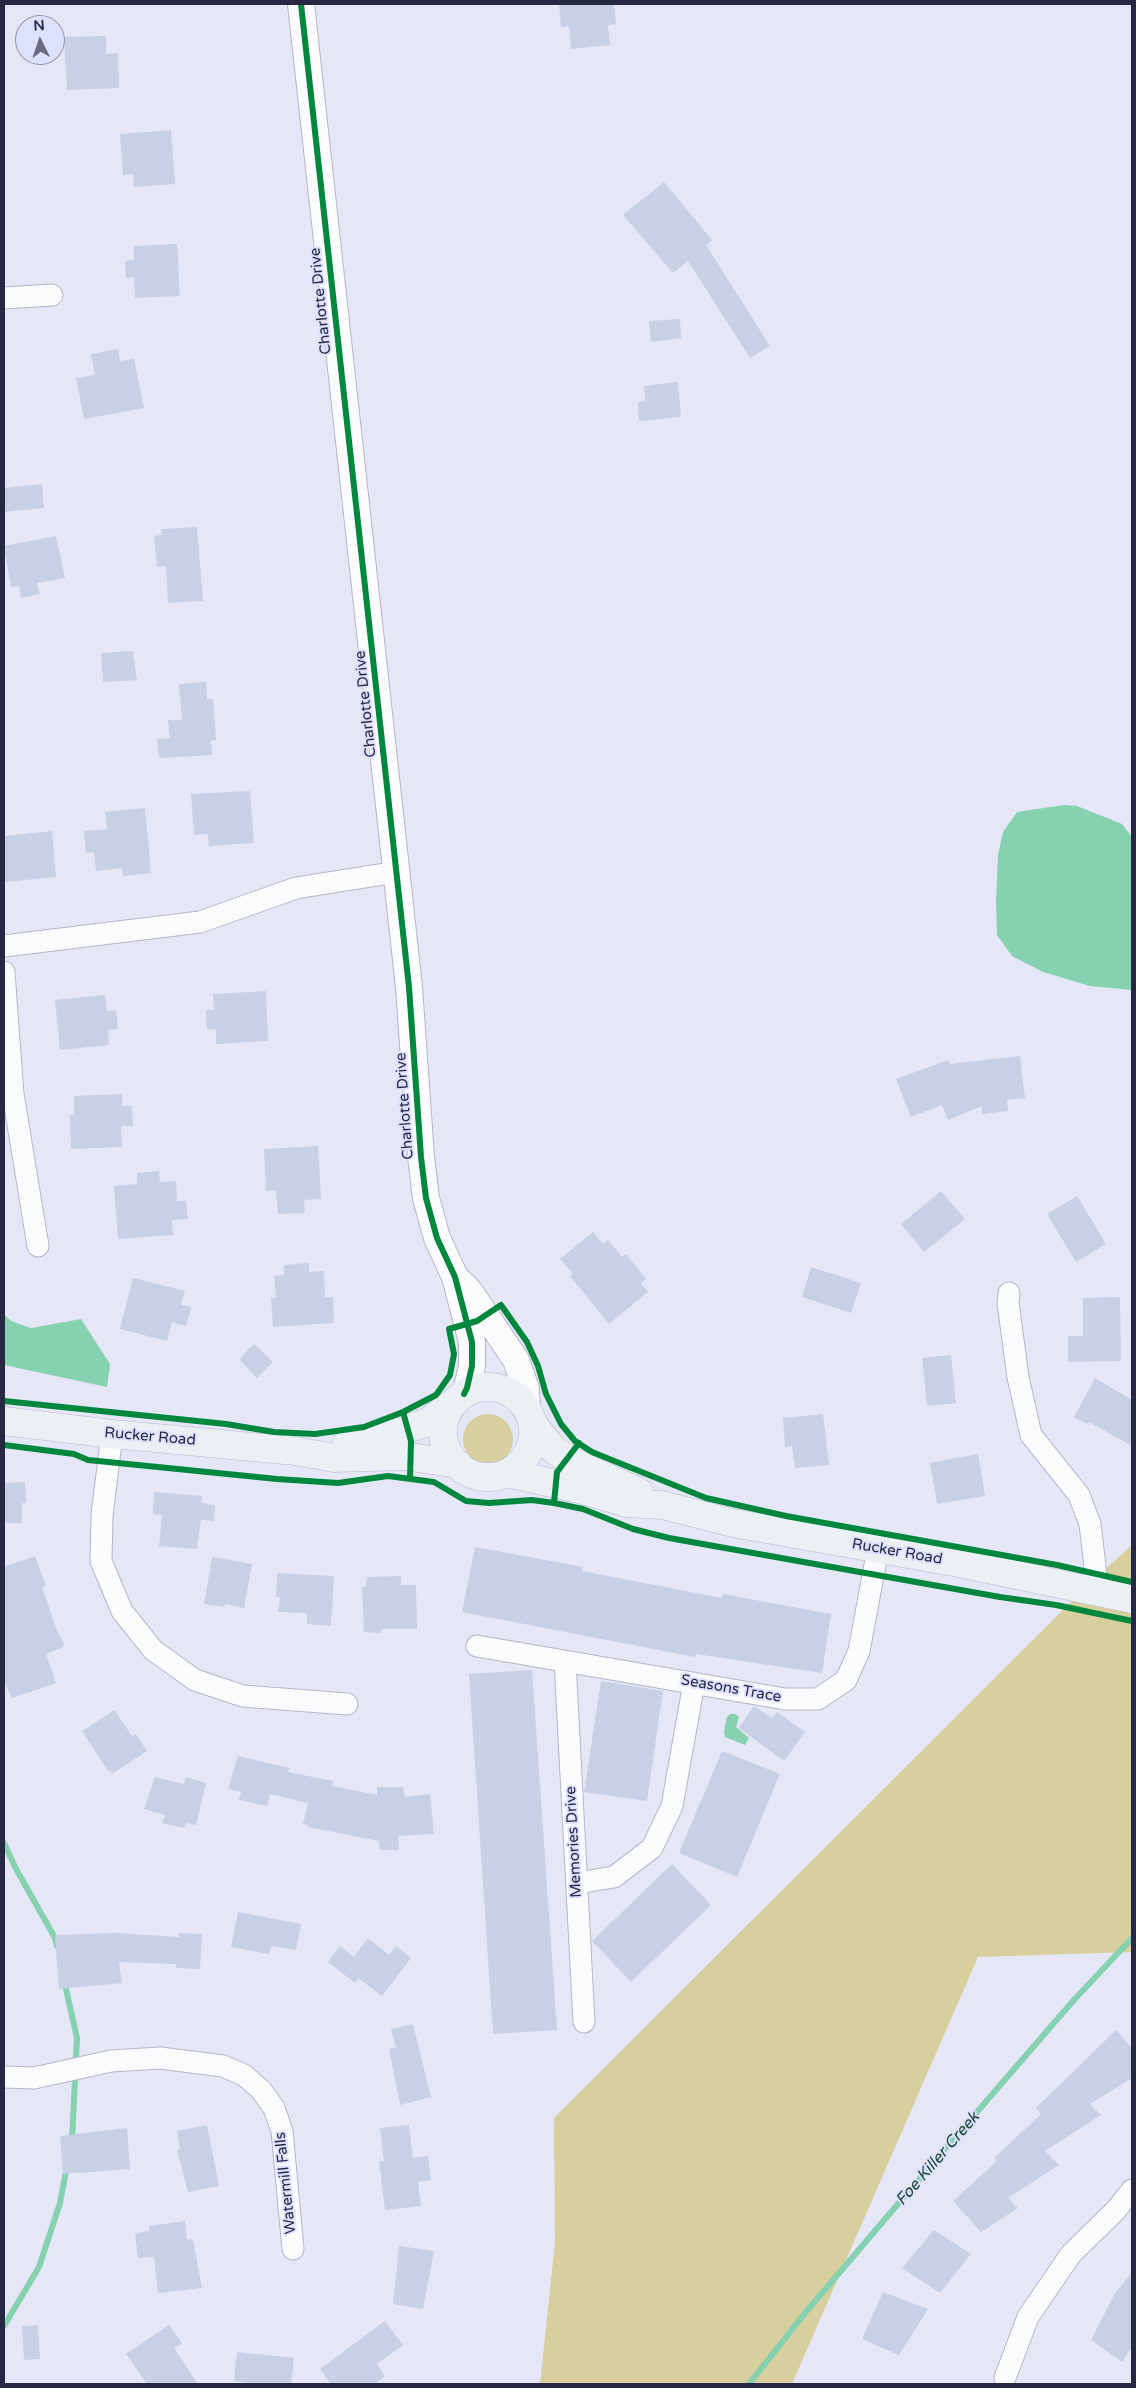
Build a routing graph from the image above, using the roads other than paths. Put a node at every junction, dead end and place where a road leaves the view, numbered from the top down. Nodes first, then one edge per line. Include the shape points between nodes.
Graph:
1 (301, 4) edge
2 (52, 295) dead end
3 (4, 298) edge
4 (397, 872) junction
5 (4, 946) edge
6 (4, 972) edge
7 (38, 1246) dead end
8 (455, 1277) junction
9 (1009, 1293) dead end
10 (459, 1398) junction
11 (530, 1416) junction
12 (4, 1421) edge
13 (112, 1434) junction
14 (296, 1451) junction
15 (458, 1464) junction
16 (506, 1473) junction
17 (662, 1505) junction
18 (878, 1549) junction
19 (1098, 1592) junction
20 (1132, 1600) edge
21 (477, 1646) dead end
22 (565, 1661) junction
23 (694, 1683) junction
24 (347, 1704) dead end
25 (577, 1883) junction
26 (584, 2022) dead end
27 (4, 2077) edge
28 (1132, 2190) edge
29 (293, 2249) dead end
30 (1005, 2378) dead end

1 - 4 street, Charlotte Drive
2 - 3 street
4 - 5 street via 296,888 200,922
4 - 8 street, Charlotte Drive via 426,1198 437,1238
6 - 7 street via 13,1094
8 - 10 street, Charlotte Drive via 472,1342 468,1388
8 - 11 street, Charlotte Drive via 470,1292 516,1360 526,1388
9 - 19 street via 1018,1377 1031,1435 1078,1495 1090,1524
10 - 11 main road via 480,1387 495,1387 509,1391 521,1400
10 - 14 main road, Rucker Road via 428,1422 378,1439
10 - 15 main road via 447,1414 443,1428 444,1443
11 - 16 main road via 532,1442 526,1457
11 - 17 main road, Rucker Road via 554,1450
12 - 13 main road, Rucker Road
13 - 14 main road, Rucker Road
13 - 24 street via 102,1515 101,1561 122,1612 153,1650 194,1680 243,1696
14 - 15 main road, Rucker Road via 334,1458 404,1456
15 - 16 main road via 473,1474 488,1477
16 - 17 main road, Rucker Road via 627,1503
17 - 18 main road, Rucker Road via 733,1523
18 - 19 main road, Rucker Road
18 - 23 street, Seasons Trace via 859,1651 846,1680 818,1699 785,1699
19 - 20 main road, Rucker Road
21 - 22 street, Seasons Trace
22 - 23 street, Seasons Trace
22 - 25 street, Memories Drive
23 - 25 street via 672,1806 652,1848 614,1877
25 - 26 street, Memories Drive
27 - 29 street, Watermill Falls via 34,2078 111,2060 160,2058 224,2066 244,2075 270,2102 282,2131
28 - 30 street via 1071,2254 1033,2309

